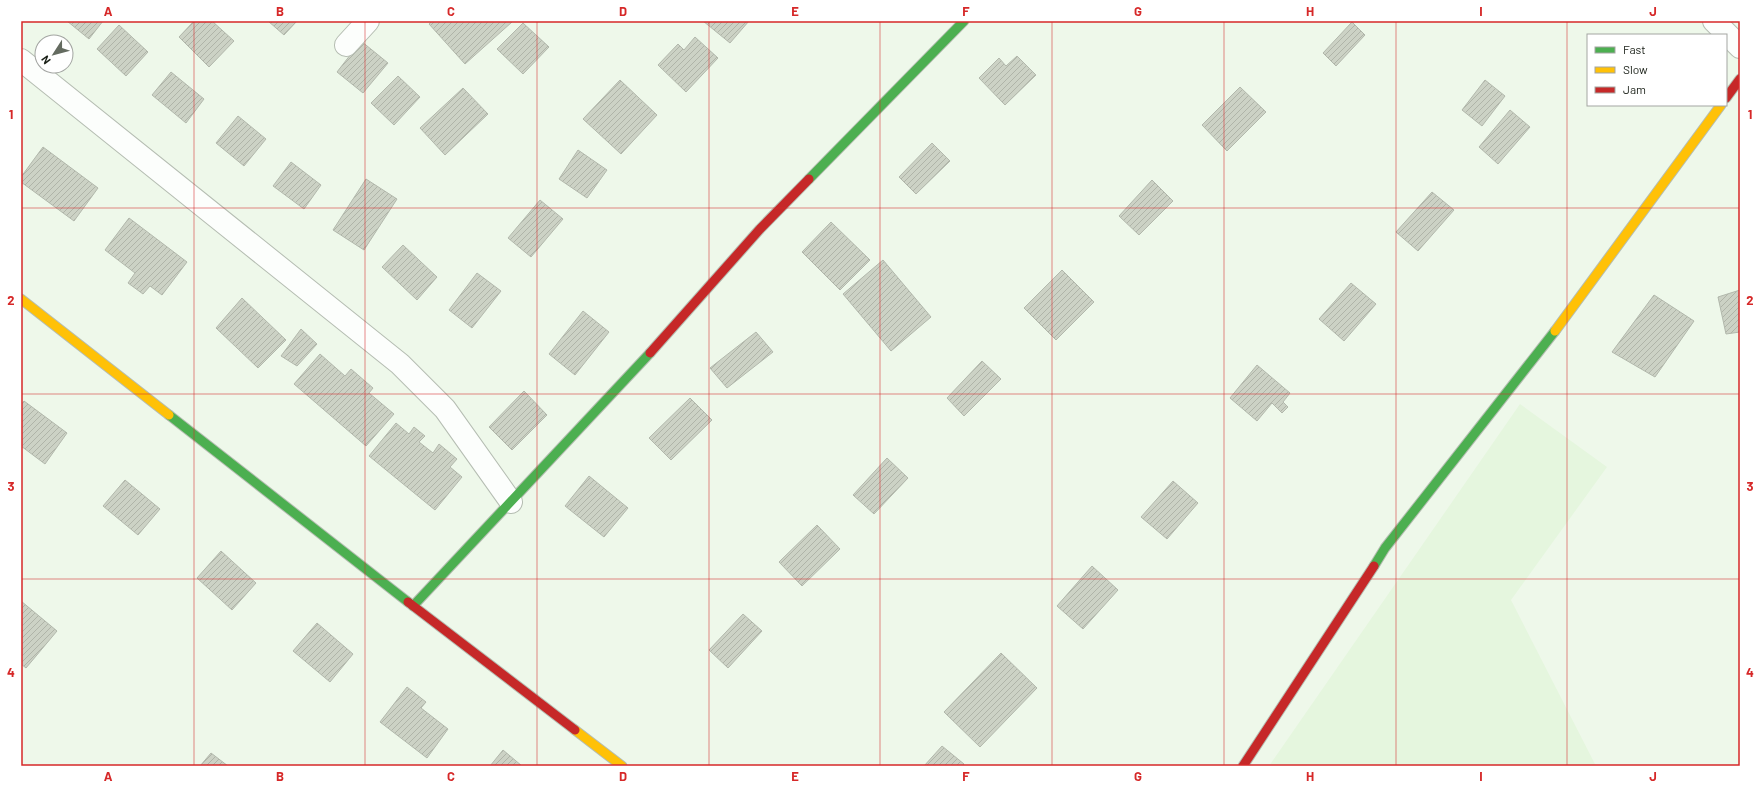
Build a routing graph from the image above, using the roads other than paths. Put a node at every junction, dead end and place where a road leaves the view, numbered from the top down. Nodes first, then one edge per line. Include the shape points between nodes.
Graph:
1 (368, 21) edge
2 (964, 21) edge
3 (1714, 21) edge
4 (346, 45) dead end
5 (1740, 47) edge
6 (21, 60) edge
7 (1740, 79) edge
8 (1727, 97) edge
9 (1720, 106) edge
10 (21, 299) edge
11 (511, 502) junction
12 (413, 606) junction
13 (622, 766) edge
14 (1243, 766) edge

1 - 4 street
2 - 11 street via 760,230 626,380
3 - 5 street
6 - 11 street via 400,364 445,410
7 - 8 street
9 - 14 street via 1549,338 1385,548
10 - 12 street
11 - 12 street
12 - 13 street

